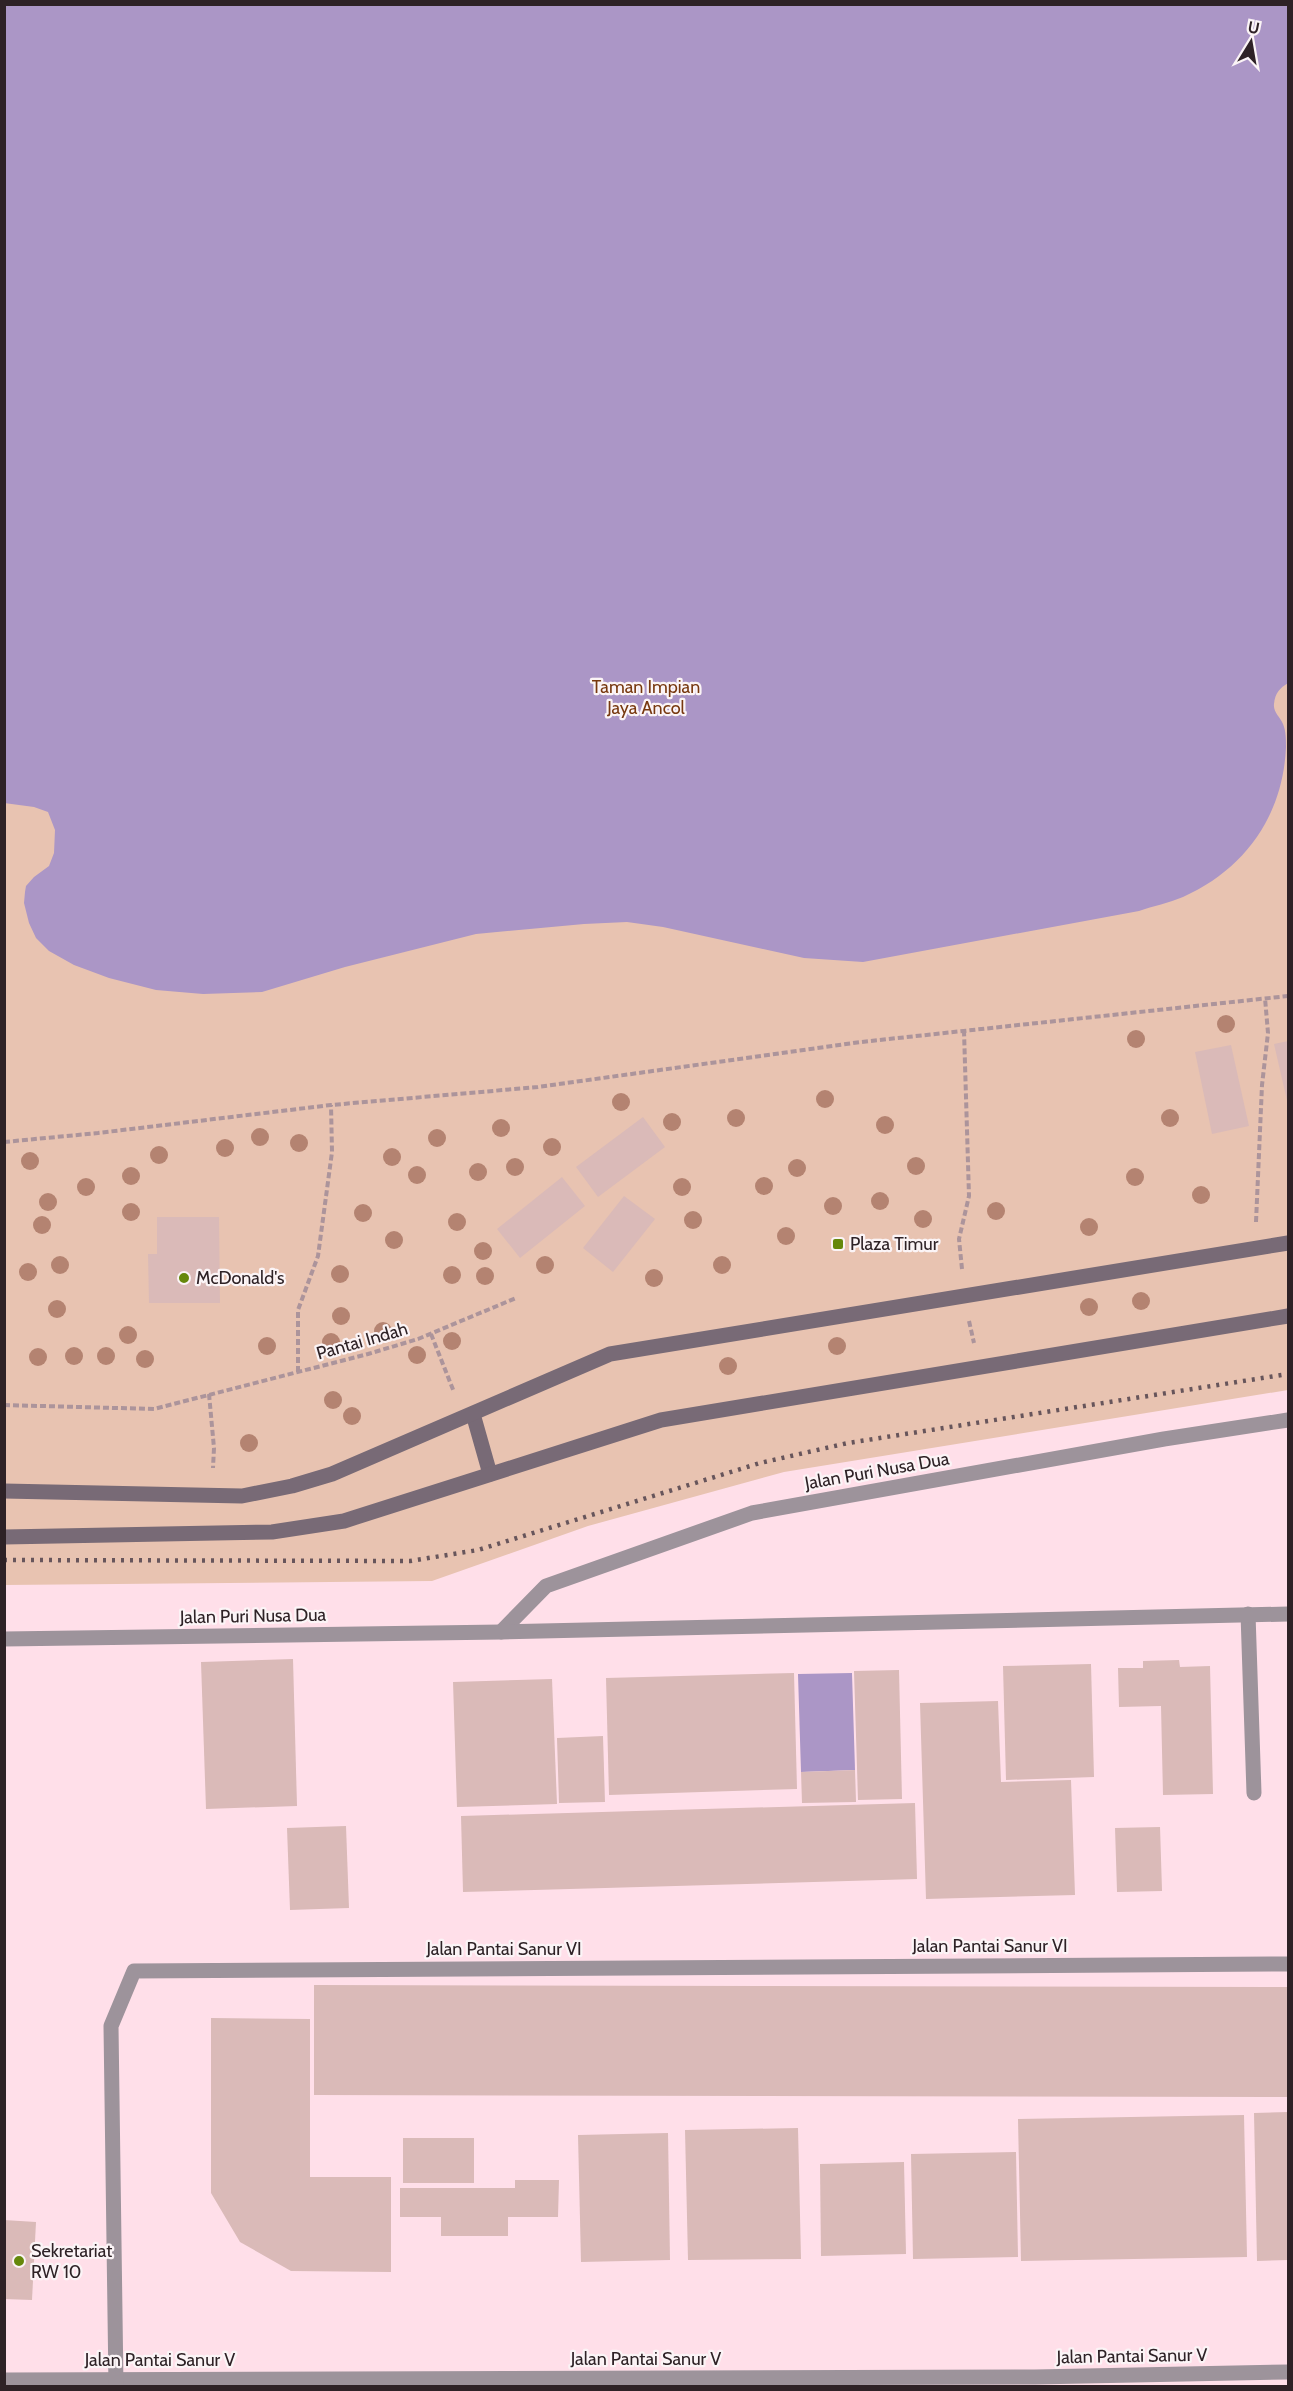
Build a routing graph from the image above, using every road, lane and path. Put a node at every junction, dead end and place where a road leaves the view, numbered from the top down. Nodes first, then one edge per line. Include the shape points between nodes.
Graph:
1 (1288, 996) edge
2 (1265, 998) junction
3 (964, 1031) junction
4 (331, 1105) junction
5 (4, 1142) edge
6 (1288, 1242) edge
7 (1255, 1248) junction
8 (964, 1297) junction
9 (516, 1298) dead end
10 (1288, 1316) edge
11 (431, 1334) junction
12 (979, 1367) junction
13 (298, 1372) junction
14 (209, 1394) junction
15 (4, 1405) edge
16 (469, 1416) junction
17 (1288, 1420) edge
18 (490, 1474) junction
19 (4, 1491) edge
20 (212, 1495) junction
21 (4, 1537) edge
22 (1248, 1614) junction
23 (1288, 1614) edge
24 (501, 1632) junction
25 (4, 1639) edge
26 (1254, 1793) dead end
27 (1288, 1964) edge
28 (1288, 2372) edge
29 (4, 2380) edge
30 (116, 2383) edge

1 - 2 path
2 - 3 path
2 - 7 path via 1268,1033
3 - 4 path via 538,1087
3 - 8 path via 969,1196 959,1239
4 - 5 path
4 - 13 path via 332,1152 318,1256 298,1310
6 - 7 street
7 - 8 street
8 - 12 path
8 - 16 street via 610,1354
9 - 11 path, Pantai Indah
10 - 12 street
11 - 13 path, Pantai Indah
11 - 16 path
12 - 18 street via 661,1420
13 - 14 path, Pantai Indah
14 - 15 path, Pantai Indah via 154,1408
14 - 20 path via 214,1448
16 - 18 street
16 - 20 street via 322,1477 242,1496
17 - 24 street, Jalan Puri Nusa Dua via 752,1513 546,1586
18 - 21 street via 344,1521 272,1532
19 - 20 street
22 - 23 street, Jalan Puri Nusa Dua
22 - 24 street, Jalan Puri Nusa Dua
22 - 26 street
24 - 25 street, Jalan Puri Nusa Dua
27 - 30 street, Jalan Pantai Sanur VI via 134,1971 111,2026
28 - 30 street, Jalan Pantai Sanur V
29 - 30 street, Jalan Pantai Sanur V

